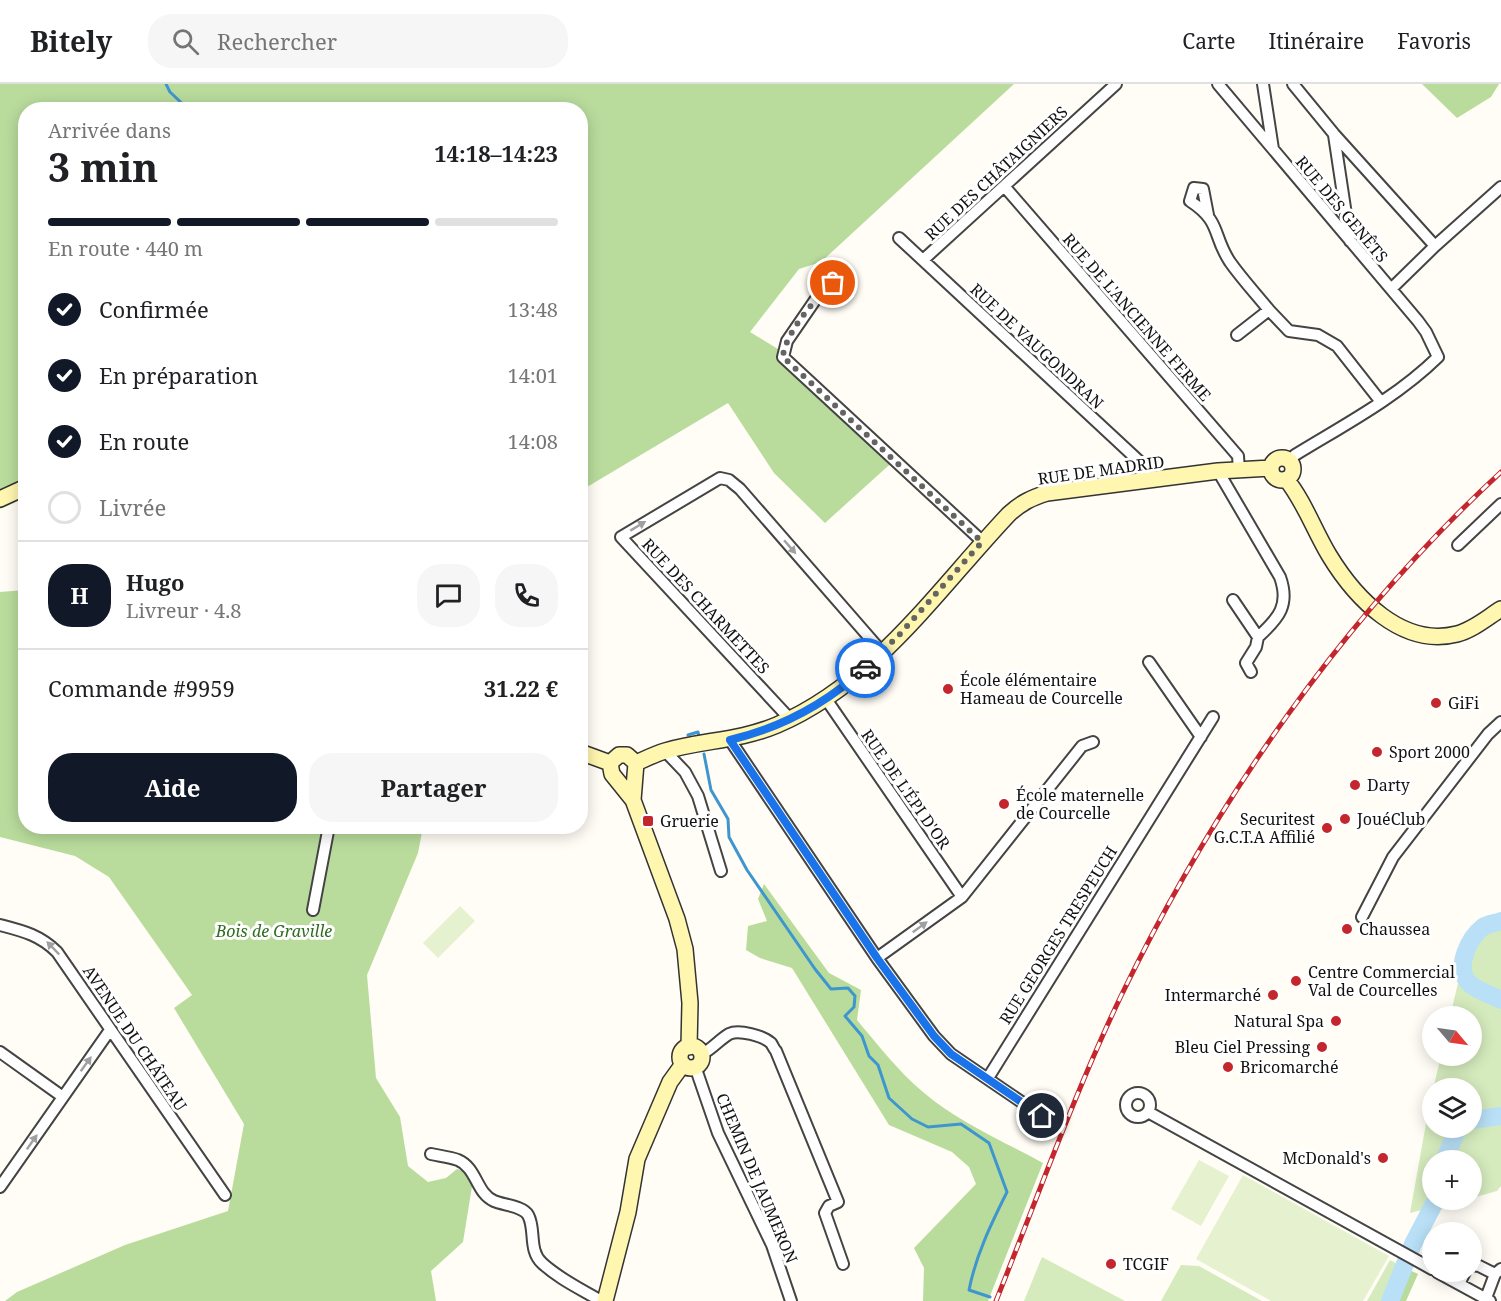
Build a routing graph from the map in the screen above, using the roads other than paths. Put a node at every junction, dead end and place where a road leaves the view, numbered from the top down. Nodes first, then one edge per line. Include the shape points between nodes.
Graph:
1 (1116, 84) edge
2 (1218, 84) edge
3 (1263, 84) edge
4 (1293, 84) edge
5 (1334, 134) junction
6 (1273, 150) junction
7 (1004, 186) junction
8 (1501, 187) edge
9 (1208, 214) dead end
10 (899, 238) dead end
11 (1350, 242) junction
12 (1435, 246) junction
13 (923, 260) junction
14 (846, 273) dead end
15 (1391, 289) junction
16 (1269, 310) junction
17 (1237, 335) dead end
18 (1381, 402) junction
19 (1289, 461) junction
20 (1271, 468) junction
21 (1239, 470) junction
22 (1218, 471) junction
23 (1286, 479) junction
24 (1147, 481) junction
25 (18, 491) edge
26 (0, 499) edge
27 (1501, 504) edge
28 (982, 542) junction
29 (1458, 545) dead end
30 (1233, 600) dead end
31 (1501, 609) edge
32 (1258, 637) junction
33 (882, 652) junction
34 (1149, 662) dead end
35 (1251, 672) dead end
36 (826, 699) junction
37 (1213, 717) dead end
38 (790, 719) junction
39 (1501, 722) edge
40 (1201, 737) junction
41 (730, 740) junction
42 (1093, 742) dead end
43 (665, 751) junction
44 (588, 756) edge
45 (635, 768) junction
46 (612, 770) junction
47 (633, 800) junction
48 (327, 834) edge
49 (722, 871) dead end
50 (962, 897) junction
51 (313, 910) dead end
52 (1362, 916) dead end
53 (0, 925) edge
54 (877, 958) junction
55 (110, 1030) junction
56 (0, 1052) edge
57 (692, 1058) junction
58 (988, 1078) junction
59 (63, 1097) junction
60 (1148, 1112) dead end
61 (1042, 1116) dead end
62 (431, 1154) dead end
63 (0, 1187) edge
64 (225, 1195) dead end
65 (843, 1264) dead end
66 (1422, 1264) edge
67 (1482, 1267) edge
68 (1498, 1272) edge
69 (1455, 1282) edge
70 (1459, 1284) joint
71 (1488, 1300) edge
72 (603, 1301) edge
73 (791, 1301) edge

1 - 7 street, RUE DES CHÂTAIGNIERS
2 - 6 street, RUE DES GENÊTS
3 - 6 street
4 - 5 street
5 - 11 street
5 - 12 street
6 - 11 street, RUE DES GENÊTS
7 - 13 street, RUE DES CHÂTAIGNIERS
7 - 21 street, RUE DE L'ANCIENNE FERME via 1238,456
8 - 12 street
9 - 16 street via 1231,263
10 - 13 street, RUE DE VAUGONDRAN
11 - 15 street, RUE DES GENÊTS
12 - 15 street
13 - 24 street, RUE DE VAUGONDRAN via 1140,462
14 - 28 street via 820,293 787,341 783,357
15 - 18 street, RUE DES GENÊTS via 1426,332 1438,357
16 - 17 street
16 - 18 street via 1289,331 1318,335 1337,346
18 - 19 street
19 - 20 street via 1276,460
19 - 23 street via 1292,471
20 - 21 street, RUE DE MADRID
20 - 23 street via 1275,477
21 - 22 street, RUE DE MADRID
22 - 24 street, RUE DE MADRID
22 - 32 street via 1285,591 1284,605
23 - 31 street via 1344,578 1391,622 1416,633 1459,634
24 - 28 street, RUE DE MADRID via 1033,497 1021,503
25 - 26 street
27 - 29 street
28 - 33 street, RUE DE MADRID
30 - 32 street
32 - 35 street via 1246,663
33 - 36 street, RUE DE MADRID
38 -> 33 street, RUE DES CHARMETTES via 621,537 720,478 729,480
34 - 40 street
36 - 38 street, RUE DE MADRID
36 - 50 street, RUE DE L'ÉPI D'OR
37 - 40 street, RUE GEORGES TRESPEUCH
38 - 41 street, RUE DE MADRID
39 - 52 street via 1393,857
40 - 58 street, RUE GEORGES TRESPEUCH
41 - 43 street, RUE DE MADRID
41 - 54 street
42 - 50 street via 1082,746
43 - 45 street, RUE DE MADRID
43 - 49 street via 685,772 698,796
44 - 46 street
45 - 46 street via 626,780
45 - 46 street via 631,756 623,754 615,756
45 - 47 street
46 - 47 street
47 - 57 street via 685,948
48 - 51 street
54 -> 50 street
55 -> 53 street, AVENUE DU CHÂTEAU via 46,941 30,932
54 - 58 street via 934,1036 951,1054
59 -> 55 street
55 - 64 street, AVENUE DU CHÂTEAU
56 - 59 street
57 - 65 street via 736,1032 771,1043 838,1202 825,1213
57 - 72 street via 670,1082 637,1159 628,1212
57 - 73 street, CHEMIN DE JAUMERON via 718,1133 772,1245
58 - 61 street
63 -> 59 street
60 - 66 street
62 - 72 street via 460,1161 475,1175 483,1194 524,1211 540,1262
67 - 68 street
68 - 71 street
69 - 70 street
70 - 71 street

